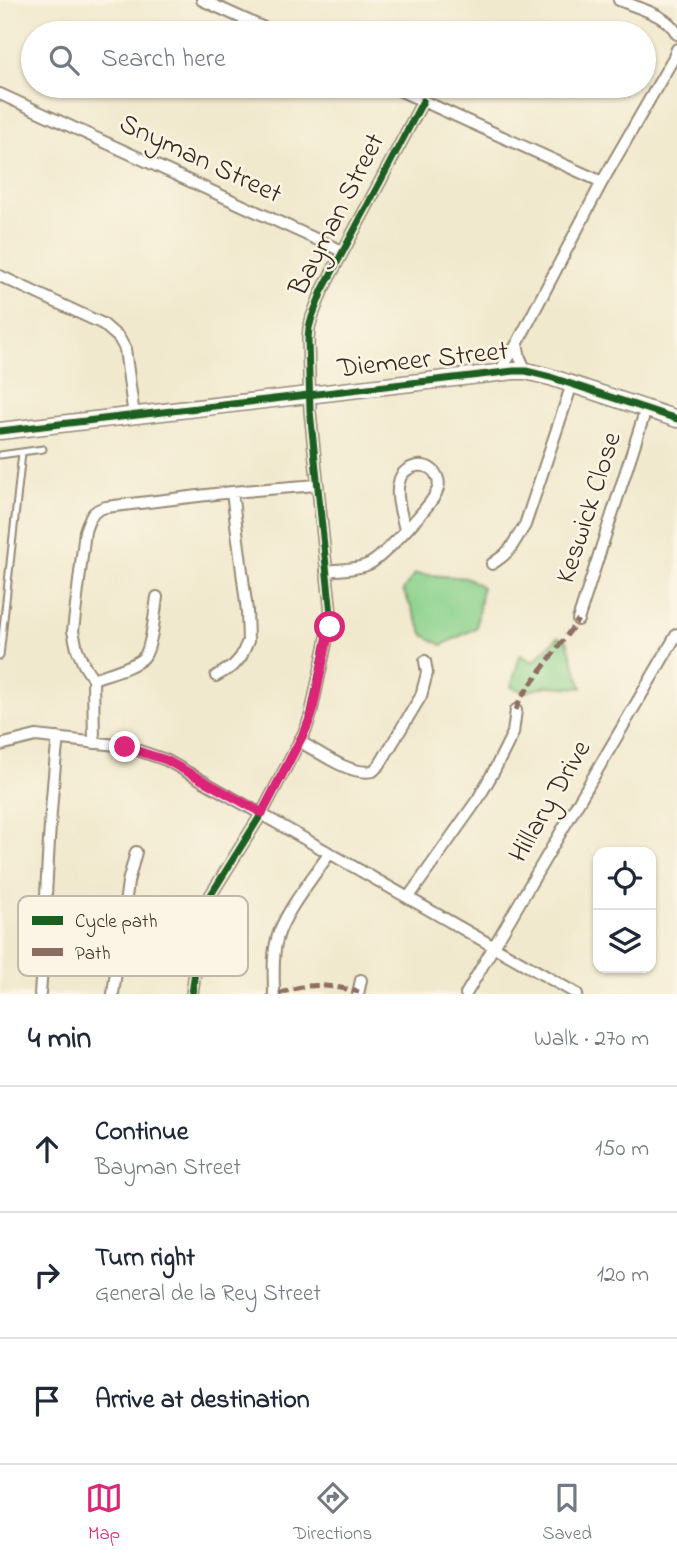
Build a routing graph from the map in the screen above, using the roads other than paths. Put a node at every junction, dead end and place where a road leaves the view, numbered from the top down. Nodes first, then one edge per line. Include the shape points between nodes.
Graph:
1 (202, 0) edge
2 (619, 0) edge
3 (248, 21) edge
4 (677, 33) edge
5 (677, 49) edge
6 (656, 88) edge
7 (0, 94) edge
8 (416, 98) edge
9 (651, 98) edge
10 (423, 101) junction
11 (602, 183) junction
12 (342, 251) junction
13 (0, 276) edge
14 (517, 344) junction
15 (526, 371) junction
16 (500, 372) junction
17 (572, 384) junction
18 (309, 394) junction
19 (646, 409) junction
20 (134, 416) junction
21 (677, 419) edge
22 (0, 431) edge
23 (43, 449) dead end
24 (22, 453) junction
25 (0, 455) edge
26 (317, 485) junction
27 (232, 492) junction
28 (405, 530) junction
29 (492, 564) dead end
30 (326, 571) junction
31 (157, 597) dead end
32 (578, 620) dead end
33 (677, 634) edge
34 (0, 656) edge
35 (425, 662) dead end
36 (216, 676) dead end
37 (93, 679) junction
38 (516, 710) dead end
39 (58, 738) junction
40 (299, 741) junction
41 (94, 743) junction
42 (0, 745) edge
43 (262, 813) junction
44 (136, 852) dead end
45 (329, 853) junction
46 (47, 896) edge
47 (126, 896) edge
48 (211, 896) edge
49 (408, 898) junction
50 (495, 946) junction
51 (42, 976) edge
52 (115, 976) edge
53 (194, 976) edge
54 (361, 980) dead end
55 (40, 994) edge
56 (113, 994) edge
57 (192, 994) edge
58 (274, 994) edge
59 (358, 994) edge
60 (466, 994) edge
61 (577, 994) edge

1 - 3 street
2 - 4 street via 662,19
5 - 6 street
7 - 12 street, Snyman Street
8 - 10 street
9 - 11 street
10 - 11 street
10 - 12 street, Bayman Street
11 - 14 street
12 - 18 street, Bayman Street via 312,317
13 - 20 street via 103,324 119,338 125,349
14 - 15 street
14 - 16 street
15 - 16 street, Diemeer Street
15 - 17 street, Diemeer Street
16 - 18 street, Diemeer Street
17 - 19 street, Diemeer Street
17 - 29 street via 525,525 510,549
18 - 20 street, Diemeer Street
18 - 26 street, Bayman Street
19 - 21 street, Diemeer Street
19 - 32 street, Keswick Close
20 - 22 street, Diemeer Street
23 - 24 lane
24 - 25 lane
24 - 34 lane
26 - 27 street
26 - 30 street, Bayman Street
27 - 36 street via 248,641 233,666
27 - 37 street via 106,507 90,517 73,631
28 - 28 street via 437,491 437,477 427,467 406,469 400,478 398,497
28 - 30 street via 368,565
30 - 40 street, Bayman Street via 330,627 312,714
31 - 37 street via 143,658
33 - 50 street, Hillary Drive
35 - 40 street via 421,696 373,771 346,767
37 - 41 street
38 - 49 street via 513,733 478,799
39 - 41 street
39 - 42 street via 36,736
39 - 46 street
40 - 43 street, Bayman Street
41 - 43 street via 166,760
43 - 45 street
43 - 48 street, Bayman Street
44 - 47 street
45 - 49 street
45 - 58 street via 277,936
49 - 50 street
50 - 60 street, Hillary Drive
50 - 61 street
51 - 55 street
52 - 56 street
53 - 57 street, Bayman Street
54 - 59 street

